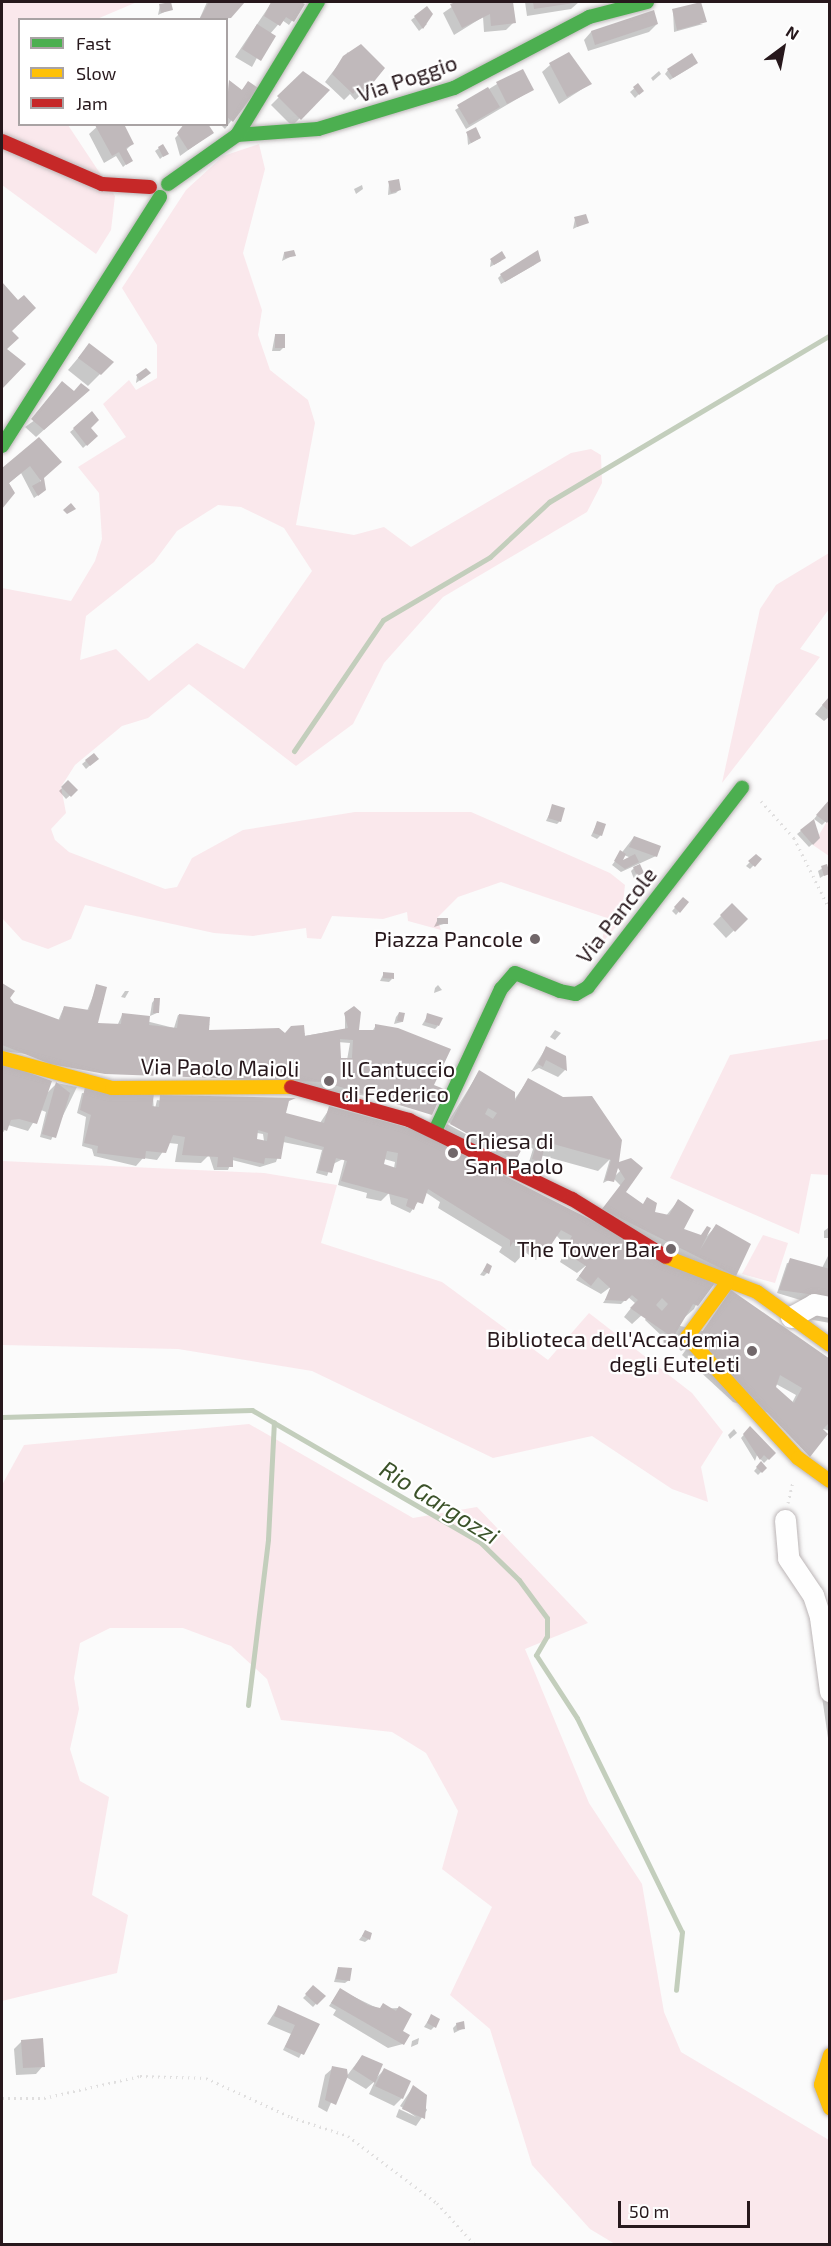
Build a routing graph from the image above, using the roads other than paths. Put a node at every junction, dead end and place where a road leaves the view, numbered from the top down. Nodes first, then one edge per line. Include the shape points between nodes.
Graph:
1 (318, 2) edge
2 (647, 2) edge
3 (237, 135) junction
4 (2, 141) edge
5 (168, 184) junction
6 (150, 187) junction
7 (160, 197) junction
8 (2, 446) edge
9 (742, 788) road end
10 (2, 1058) edge
11 (435, 1131) junction
12 (727, 1283) junction
13 (830, 1307) edge
14 (792, 1317) junction
15 (830, 1346) edge
16 (830, 1481) edge
17 (785, 1520) road end
18 (830, 1691) edge
19 (830, 2055) edge
20 (830, 2108) edge

1 - 3 street
2 - 3 street, Via Poggio via 589,17 454,88 318,129
3 - 5 street
4 - 6 street via 102,184
5 - 6 street via 161,178
5 - 7 street
6 - 7 street
7 - 8 street
9 - 11 street, Via Pancole via 588,987 576,994 560,991 515,973 501,989
10 - 11 street, Via Paolo Maioli via 56,1077 112,1088 315,1090
11 - 12 street, Via Paolo Maioli via 572,1199 678,1265
12 - 14 street, Via Paolo Maioli via 757,1292
12 - 16 street via 687,1337 798,1458
13 - 14 street via 814,1304
14 - 15 street, Via Paolo Maioli
17 - 18 street via 788,1558 813,1595 820,1617
19 - 20 street via 821,2085

